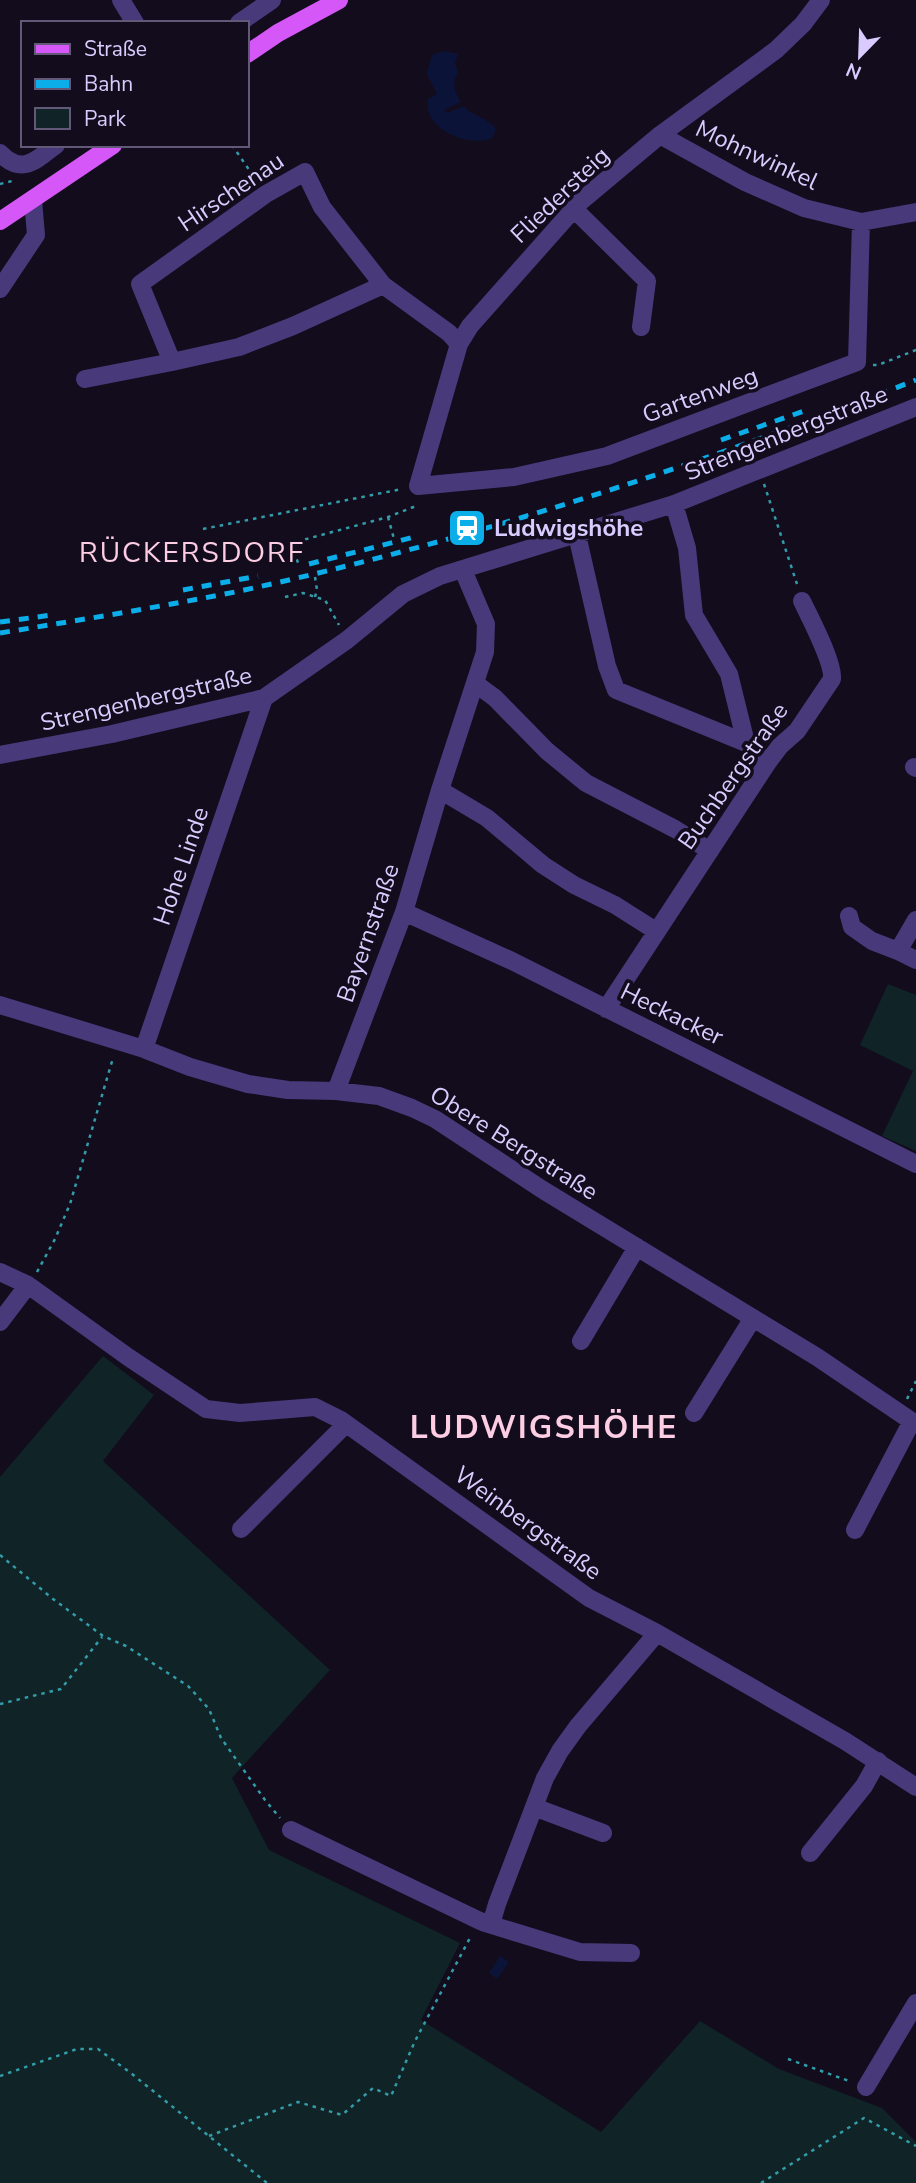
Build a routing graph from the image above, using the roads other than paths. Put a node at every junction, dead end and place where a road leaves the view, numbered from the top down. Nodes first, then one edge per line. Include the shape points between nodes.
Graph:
1 (121, 0) edge
2 (339, 0) edge
3 (821, 0) edge
4 (265, 2) edge
5 (134, 21) edge
6 (241, 21) edge
7 (248, 53) edge
8 (660, 135) junction
9 (53, 147) edge
10 (110, 147) edge
11 (10, 165) edge
12 (33, 200) junction
13 (574, 209) junction
14 (916, 212) edge
15 (0, 221) edge
16 (861, 222) junction
17 (383, 285) junction
18 (0, 289) edge
19 (642, 327) dead end
20 (459, 344) junction
21 (173, 362) junction
22 (85, 379) dead end
23 (916, 407) edge
24 (418, 486) joint
25 (674, 504) junction
26 (577, 536) junction
27 (463, 570) junction
28 (802, 601) road end
29 (476, 684) junction
30 (264, 698) junction
31 (746, 743) junction
32 (0, 755) edge
33 (768, 762) junction
34 (440, 790) junction
35 (710, 851) junction
36 (404, 912) junction
37 (849, 916) dead end
38 (916, 920) edge
39 (656, 931) junction
40 (898, 951) junction
41 (916, 960) edge
42 (0, 1005) edge
43 (606, 1009) junction
44 (144, 1049) junction
45 (337, 1091) junction
46 (916, 1164) edge
47 (637, 1247) junction
48 (0, 1272) edge
49 (28, 1285) junction
50 (753, 1318) junction
51 (0, 1322) edge
52 (580, 1341) dead end
53 (694, 1413) dead end
54 (914, 1423) edge
55 (346, 1424) junction
56 (241, 1529) dead end
57 (855, 1530) dead end
58 (657, 1633) junction
59 (878, 1761) junction
60 (916, 1787) edge
61 (534, 1807) junction
62 (290, 1830) road end
63 (603, 1833) dead end
64 (810, 1853) dead end
65 (485, 1921) junction
66 (631, 1953) dead end
67 (914, 2013) edge
68 (866, 2087) road end

1 - 5 street
2 - 7 main road
3 - 8 street, Fliedersteig via 776,50
4 - 6 street
8 - 13 street, Fliedersteig
8 - 16 street, Mohnwinkel via 780,198
9 - 11 street via 33,163
10 - 12 main road
12 - 15 main road
12 - 18 street via 36,235
13 - 19 street via 647,281
13 - 20 street, Fliedersteig
14 - 16 street, Mohnwinkel
16 - 24 street, Gartenweg via 858,362 607,456 514,477
17 - 20 street, Hirschenau
17 - 21 street via 239,347
17 - 21 street, Hirschenau via 323,207 305,172 266,194 140,284
20 - 24 street, Fliedersteig
21 - 22 street
23 - 25 street, Strengenbergstraße
25 - 26 street, Strengenbergstraße
25 - 31 street, Strengenbergstraße via 687,548 694,615 729,674
26 - 27 street, Strengenbergstraße
26 - 31 street via 607,666 617,690
27 - 29 street, Bayernstraße via 486,624 485,652
27 - 30 street, Strengenbergstraße via 403,594
28 - 33 street, Buchbergstraße via 832,679 797,731
29 - 34 street, Bayernstraße
29 - 35 street via 586,783
30 - 32 street, Strengenbergstraße
30 - 44 street, Hohe Linde
31 - 33 street
33 - 35 street, Buchbergstraße
34 - 36 street, Bayernstraße
34 - 39 street via 487,818 542,865
35 - 39 street, Buchbergstraße
36 - 43 street, Heckacker
36 - 45 street, Bayernstraße
37 - 40 street via 852,927
38 - 40 street
39 - 43 street, Buchbergstraße
40 - 41 street
42 - 44 street, Obere Bergstraße
43 - 46 street, Heckacker
44 - 45 street, Obere Bergstraße via 248,1084
45 - 47 street, Obere Bergstraße via 379,1096 435,1119
47 - 50 street, Obere Bergstraße
47 - 52 street
48 - 49 street, Weinbergstraße
49 - 51 street
49 - 55 street, Weinbergstraße via 206,1409 240,1413 315,1407
50 - 53 street
50 - 54 street, Obere Bergstraße
54 - 57 street
55 - 56 street
55 - 58 street, Weinbergstraße via 589,1598
58 - 59 street, Weinbergstraße
58 - 61 street via 560,1751
59 - 60 street, Weinbergstraße
59 - 64 street via 864,1786
61 - 63 street
61 - 65 street
62 - 65 street
65 - 66 street via 580,1952
67 - 68 street

